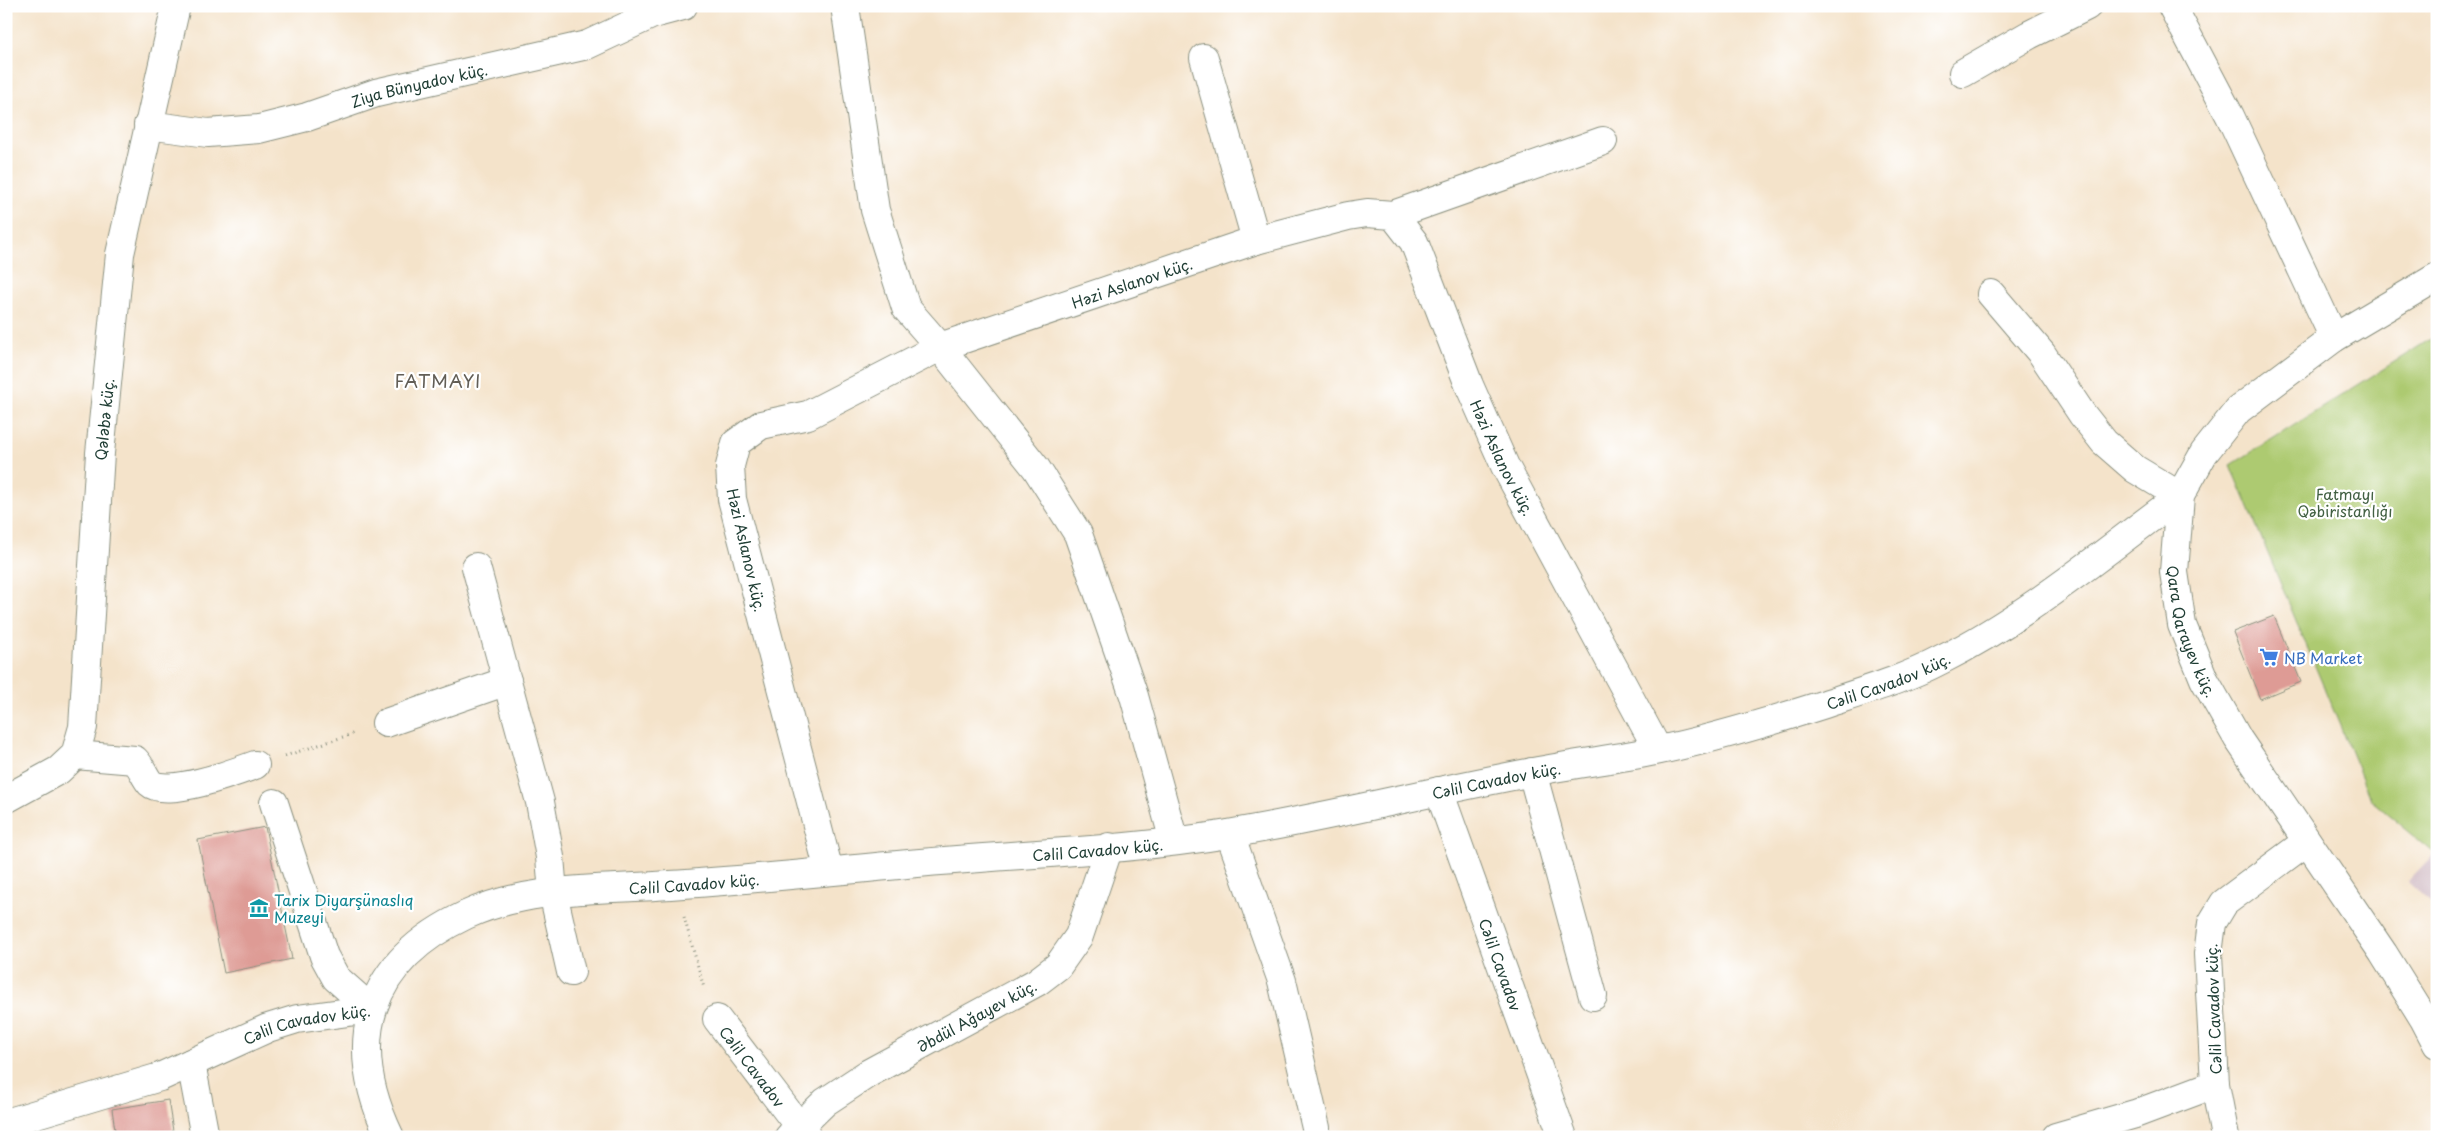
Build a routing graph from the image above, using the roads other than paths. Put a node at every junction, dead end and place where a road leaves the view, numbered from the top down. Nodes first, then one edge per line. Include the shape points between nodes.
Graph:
1 (176, 6) edge
2 (683, 6) edge
3 (845, 6) edge
4 (2087, 6) edge
5 (2172, 6) edge
6 (1204, 58) dead end
7 (1963, 73) dead end
8 (148, 125) junction
9 (1603, 141) dead end
10 (1393, 215) junction
11 (1256, 240) junction
12 (2437, 277) edge
13 (1991, 294) dead end
14 (2334, 338) junction
15 (940, 347) junction
16 (2180, 496) junction
17 (476, 567) dead end
18 (508, 681) junction
19 (386, 723) road end
20 (1658, 750) junction
21 (74, 755) junction
22 (256, 765) road end
23 (1532, 772) junction
24 (1438, 791) junction
25 (6, 799) edge
26 (274, 803) dead end
27 (1230, 834) junction
28 (1174, 841) junction
29 (2306, 842) junction
30 (1109, 847) junction
31 (829, 871) junction
32 (554, 893) junction
33 (571, 972) dead end
34 (1593, 996) dead end
35 (371, 1009) junction
36 (717, 1019) road end
37 (2437, 1044) edge
38 (191, 1063) junction
39 (2215, 1084) junction
40 (6, 1123) edge
41 (1316, 1128) dead end
42 (798, 1133) edge
43 (205, 1137) edge
44 (390, 1137) edge
45 (1563, 1137) edge
46 (2056, 1137) edge
47 (2225, 1137) edge

1 - 8 street, Qələbə küç.
2 - 8 street, Ziya Bünyadov küç. via 654,14 587,44 376,94 259,129 208,133
3 - 15 street via 875,210 906,308
4 - 7 street
5 - 14 street via 2230,116
6 - 11 street
8 - 21 street, Qələbə küç. via 120,254 100,453 83,727
9 - 10 street
10 - 11 street, Həzi Aslanov küç. via 1367,213 1348,216
10 - 20 street, Həzi Aslanov küç. via 1414,242 1505,466
11 - 15 street, Həzi Aslanov küç.
12 - 14 street, Qara Qarayev küç.
13 - 16 street via 2042,354 2104,442 2135,469
14 - 16 street, Qara Qarayev küç. via 2238,410 2204,453
15 - 28 street via 1036,468 1078,534 1134,696
15 - 31 street, Həzi Aslanov küç. via 808,415 761,425 736,443 730,466 732,499
16 - 20 street, Cəlil Cavadov küç. via 1999,628 1938,662 1878,687 1765,723
16 - 29 street, Qara Qarayev küç. via 2174,572 2182,625 2204,679 2238,739
17 - 18 street
18 - 19 street
18 - 32 street via 540,802
20 - 23 street, Cəlil Cavadov küç.
21 - 22 street via 135,760 150,782 158,787 195,785
21 - 25 street, Qələbə küç. via 59,770
23 - 24 street, Cəlil Cavadov küç.
23 - 34 street
24 - 27 street, Cəlil Cavadov küç.
24 - 45 street, Cəlil Cavadov
26 - 35 street via 324,956 336,978
27 - 28 street, Cəlil Cavadov küç.
27 - 41 street via 1282,981
28 - 30 street, Cəlil Cavadov küç.
29 - 37 street, Qara Qarayev küç. via 2383,953
29 - 39 street, Cəlil Cavadov küç. via 2224,903 2212,923 2208,954
30 - 31 street, Cəlil Cavadov küç.
30 - 42 street, Əbdül Ağayev küç. via 1079,936 1058,966 1037,982 869,1073 825,1102
31 - 32 street, Cəlil Cavadov küç.
32 - 33 street
32 - 35 street, Cəlil Cavadov küç. via 513,900 468,914 435,933 401,960 387,978
35 - 38 street, Cəlil Cavadov küç. via 297,1019 268,1028
35 - 44 street via 366,1042 370,1080
36 - 42 street, Cəlil Cavadov
38 - 40 street, Cəlil Cavadov küç. via 160,1077
38 - 43 street
39 - 46 street, Cəlil Cavadov küç. via 2135,1114
39 - 47 street

